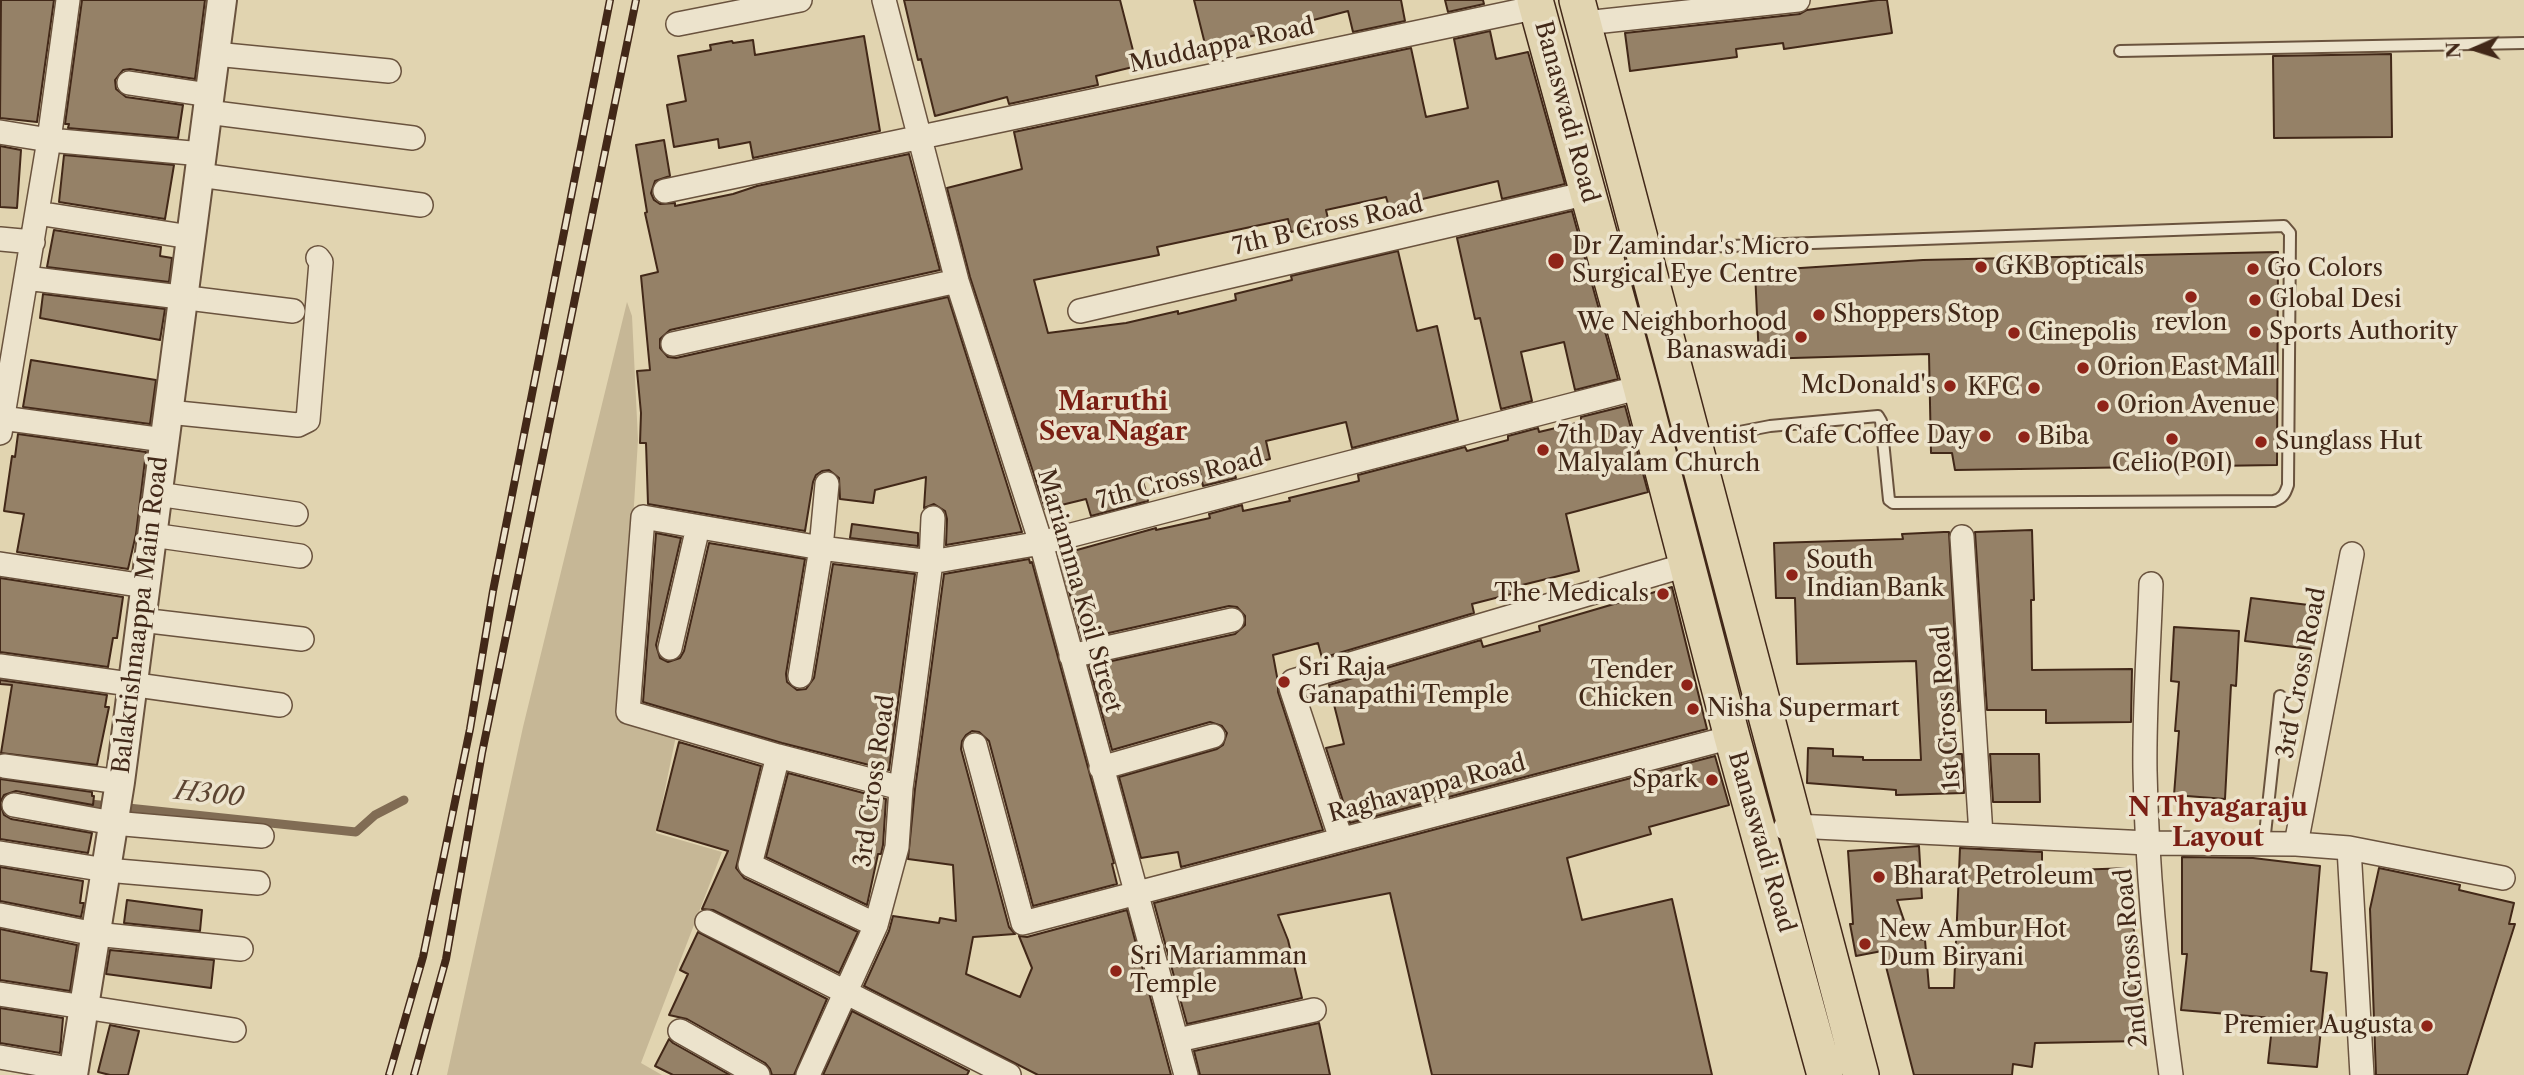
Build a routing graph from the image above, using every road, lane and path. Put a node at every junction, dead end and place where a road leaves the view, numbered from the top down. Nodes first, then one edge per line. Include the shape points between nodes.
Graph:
1 (68, 0) edge
2 (222, 0) edge
3 (800, 0) edge
4 (884, 0) edge
5 (1798, 0) edge
6 (1537, 4) edge
7 (1581, 11) edge
8 (678, 24) dead end
9 (2524, 43) edge
10 (2120, 51) dead end
11 (215, 54) junction
12 (390, 71) dead end
13 (129, 83) dead end
14 (208, 103) junction
15 (0, 132) edge
16 (918, 136) junction
17 (414, 138) dead end
18 (49, 140) junction
19 (200, 165) junction
20 (664, 191) dead end
21 (1588, 193) junction
22 (421, 205) dead end
23 (37, 213) junction
24 (190, 237) junction
25 (0, 239) edge
26 (33, 242) junction
27 (1643, 249) junction
28 (318, 258) dead end
29 (26, 278) junction
30 (957, 281) junction
31 (182, 299) junction
32 (293, 311) dead end
33 (1080, 311) dead end
34 (10, 318) edge
35 (673, 344) dead end
36 (1641, 387) junction
37 (168, 412) junction
38 (1, 425) edge
39 (164, 440) junction
40 (1693, 440) junction
41 (827, 484) dead end
42 (157, 494) junction
43 (296, 514) dead end
44 (933, 518) dead end
45 (698, 527) junction
46 (152, 535) junction
47 (1962, 537) dead end
48 (1041, 543) junction
49 (821, 548) junction
50 (2352, 554) dead end
51 (300, 556) dead end
52 (931, 562) junction
53 (0, 564) edge
54 (1686, 565) junction
55 (2151, 584) dead end
56 (145, 586) junction
57 (141, 620) junction
58 (1232, 620) dead end
59 (302, 639) dead end
60 (670, 648) dead end
61 (1071, 656) junction
62 (0, 666) edge
63 (800, 676) dead end
64 (133, 683) junction
65 (2280, 696) dead end
66 (280, 705) dead end
67 (1213, 736) dead end
68 (1732, 737) junction
69 (975, 745) dead end
70 (778, 756) junction
71 (4, 766) dead end
72 (1101, 768) junction
73 (901, 788) junction
74 (116, 804) junction
75 (14, 805) dead end
76 (1795, 826) junction
77 (1760, 832) junction
78 (1981, 835) junction
79 (262, 836) dead end
80 (1341, 839) junction
81 (2148, 843) junction
82 (2264, 843) junction
83 (2296, 844) junction
84 (2349, 849) junction
85 (0, 853) edge
86 (106, 870) junction
87 (2503, 878) dead end
88 (258, 883) dead end
89 (1136, 893) junction
90 (0, 915) edge
91 (707, 922) dead end
92 (876, 925) junction
93 (95, 934) junction
94 (241, 949) dead end
95 (845, 991) junction
96 (0, 994) edge
97 (84, 1009) junction
98 (1314, 1010) dead end
99 (234, 1030) dead end
100 (680, 1031) dead end
101 (1178, 1040) junction
102 (0, 1058) edge
103 (978, 1067) edge
104 (74, 1072) edge
105 (758, 1075) edge
106 (808, 1075) edge
107 (1009, 1075) edge
108 (1186, 1075) edge
109 (1825, 1075) edge
110 (1861, 1075) edge
111 (2171, 1075) edge
112 (2362, 1075) edge

1 - 18 street
2 - 11 street, Balakrishnaappa Main Road
3 - 8 street
4 - 16 street, Mariamma Koil Street
5 - 7 street
6 - 16 street, Muddappa Road
6 - 21 main road, Banaswadi Road
7 - 27 main road, Banaswadi Road
9 - 10 lane
11 - 12 street
11 - 14 street, Balakrishnaappa Main Road
13 - 14 street
14 - 17 street
14 - 19 street, Balakrishnaappa Main Road
15 - 18 street
16 - 20 street, Muddappa Road
16 - 30 street, Mariamma Koil Street
18 - 19 street
18 - 23 street
19 - 22 street
19 - 24 street, Balakrishnaappa Main Road
21 - 33 street, 7th B Cross Road
21 - 36 main road, Banaswadi Road
23 - 24 street
23 - 26 street
24 - 31 street, Balakrishnaappa Main Road
25 - 26 street
26 - 29 street
27 - 40 main road, Banaswadi Road
27 - 40 lane via 2284,226 2290,233 2288,485 2280,498 1893,503 1878,416 1770,426
28 - 37 street via 309,420 298,425
29 - 31 street
29 - 34 street
30 - 35 street
30 - 48 street, Mariamma Koil Street
31 - 32 street
31 - 37 street, Balakrishnaappa Main Road
34 - 38 street
36 - 48 street, 7th Cross Road
36 - 54 main road, Banaswadi Road
37 - 39 street, Balakrishnaappa Main Road
38 - 39 street
39 - 42 street, Balakrishnaappa Main Road
40 - 76 main road, Banaswadi Road
41 - 49 street
42 - 43 street
42 - 46 street, Balakrishnaappa Main Road
44 - 52 street, 3rd Cross Road
45 - 49 street, 7th Cross Road
45 - 60 street
45 - 70 street, 7th Cross Road via 643,517 628,712
46 - 51 street
46 - 56 street, Balakrishnaappa Main Road
47 - 78 street, 1st Cross Road
48 - 52 street, 7th Cross Road
48 - 61 street, Mariamma Koil Street
49 - 52 street, 7th Cross Road
49 - 63 street
50 - 83 street, 3rd Cross Road
52 - 73 street, 3rd Cross Road
53 - 56 street
54 - 68 main road, Banaswadi Road
54 - 80 street via 1294,680 1291,688
55 - 81 street, 2nd Cross Road via 2145,769
56 - 57 street, Balakrishnaappa Main Road
57 - 59 street
57 - 64 street, Balakrishnaappa Main Road
58 - 61 street
61 - 72 street, Mariamma Koil Street
62 - 64 street
64 - 66 street
64 - 74 street, Balakrishnaappa Main Road
65 - 82 lane
67 - 72 street
68 - 77 main road, Banaswadi Road
68 - 80 street, Raghavappa Road
69 - 89 street via 1023,923
70 - 73 street
70 - 92 street via 750,865
71 - 74 street
72 - 89 street, Mariamma Koil Street
73 - 92 street, 3rd Cross Road via 897,847
74 - 75 street
74 - 79 street
74 - 86 street, Balakrishnaappa Main Road
76 - 77 street
76 - 78 street
76 - 110 main road, Banaswadi Road
77 - 109 main road, Banaswadi Road
78 - 81 street
80 - 89 street, Raghavappa Road
81 - 82 street
81 - 111 street, 2nd Cross Road
82 - 83 street
83 - 84 street
84 - 87 street
84 - 112 street
85 - 86 street
86 - 88 street
86 - 93 street, Balakrishnaappa Main Road
89 - 101 street, Mariamma Koil Street
90 - 93 street
91 - 95 street
92 - 95 street, 3rd Cross Road
93 - 94 street
93 - 97 street, Balakrishnaappa Main Road
95 - 103 street
95 - 106 street, 3rd Cross Road
96 - 97 street
97 - 99 street
97 - 104 street, Balakrishnaappa Main Road
98 - 101 street
100 - 105 street
101 - 108 street, Mariamma Koil Street
102 - 104 street
103 - 107 street

